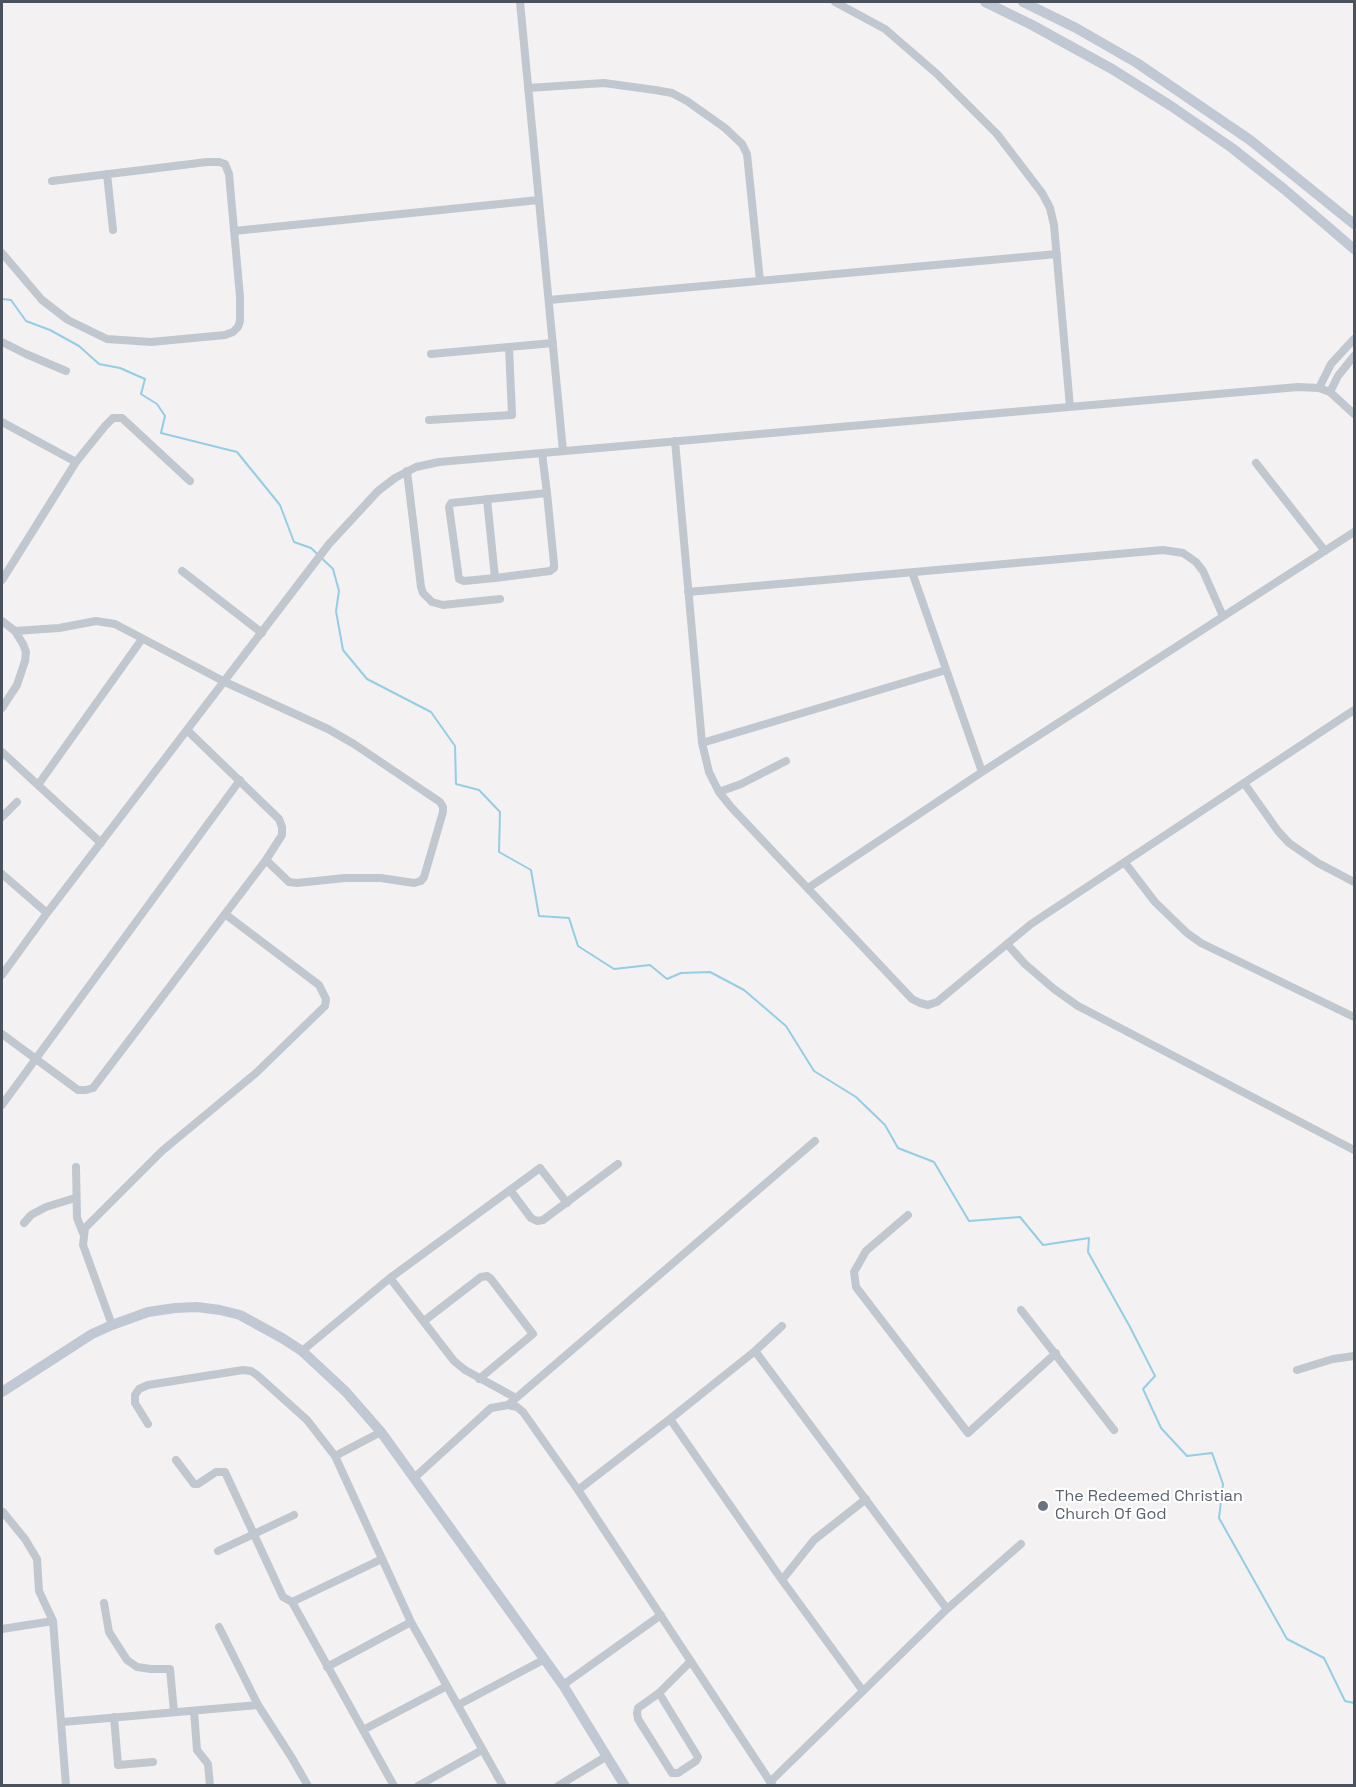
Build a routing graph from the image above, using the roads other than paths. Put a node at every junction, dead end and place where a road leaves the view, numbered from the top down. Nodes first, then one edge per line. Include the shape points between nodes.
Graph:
1 (520, 2) edge
2 (835, 2) edge
3 (985, 2) edge
4 (1023, 2) edge
5 (528, 88) junction
6 (107, 174) junction
7 (52, 181) dead end
8 (539, 200) junction
9 (1354, 224) edge
10 (113, 230) dead end
11 (234, 231) junction
12 (1354, 249) edge
13 (2, 253) edge
14 (1057, 254) junction
15 (760, 280) junction
16 (549, 300) junction
17 (1354, 339) edge
18 (2, 342) edge
19 (553, 343) junction
20 (509, 347) junction
21 (431, 354) dead end
22 (1354, 356) edge
23 (66, 371) dead end
24 (1319, 388) junction
25 (1330, 392) junction
26 (1070, 407) junction
27 (1354, 414) edge
28 (429, 420) dead end
29 (2, 422) edge
30 (675, 441) junction
31 (563, 451) junction
32 (542, 453) junction
33 (76, 462) junction
34 (1256, 463) dead end
35 (407, 471) junction
36 (190, 481) dead end
37 (547, 493) junction
38 (487, 499) junction
39 (1354, 532) edge
40 (1325, 551) junction
41 (182, 571) dead end
42 (912, 572) junction
43 (495, 578) junction
44 (2, 580) edge
45 (688, 592) junction
46 (500, 599) dead end
47 (1223, 616) junction
48 (2, 621) edge
49 (15, 631) junction
50 (262, 633) junction
51 (142, 639) junction
52 (946, 670) junction
53 (225, 682) junction
54 (2, 708) edge
55 (1354, 710) edge
56 (188, 731) junction
57 (702, 743) junction
58 (2, 752) edge
59 (786, 761) dead end
60 (982, 772) junction
61 (240, 780) junction
62 (1244, 783) junction
63 (38, 785) junction
64 (719, 792) junction
65 (16, 802) dead end
66 (2, 817) edge
67 (101, 843) junction
68 (266, 860) junction
69 (1125, 863) junction
70 (2, 874) edge
71 (1354, 882) edge
72 (808, 888) junction
73 (46, 913) junction
74 (225, 914) junction
75 (1007, 944) junction
76 (2, 975) edge
77 (1354, 1017) edge
78 (2, 1034) edge
79 (35, 1058) junction
80 (2, 1105) edge
81 (815, 1141) dead end
82 (1354, 1150) edge
83 (618, 1164) dead end
84 (76, 1167) dead end
85 (510, 1190) junction
86 (75, 1198) junction
87 (567, 1203) junction
88 (908, 1215) dead end
89 (24, 1223) dead end
90 (83, 1233) junction
91 (390, 1278) junction
92 (1021, 1310) dead end
93 (424, 1321) junction
94 (112, 1324) junction
95 (782, 1326) dead end
96 (302, 1352) junction
97 (755, 1352) junction
98 (1056, 1353) junction
99 (1354, 1356) edge
100 (1297, 1370) dead end
101 (479, 1378) junction
102 (2, 1392) edge
103 (516, 1398) junction
104 (508, 1405) junction
105 (670, 1419) junction
106 (148, 1424) dead end
107 (1114, 1430) dead end
108 (381, 1432) junction
109 (335, 1456) junction
110 (176, 1460) dead end
111 (414, 1478) junction
112 (578, 1490) junction
113 (866, 1499) junction
114 (3, 1512) edge
115 (294, 1515) dead end
116 (254, 1535) junction
117 (1021, 1544) dead end
118 (218, 1551) dead end
119 (382, 1559) junction
120 (782, 1580) junction
121 (292, 1602) junction
122 (104, 1603) dead end
123 (947, 1609) junction
124 (661, 1615) junction
125 (53, 1621) junction
126 (411, 1622) junction
127 (219, 1627) dead end
128 (2, 1629) edge
129 (545, 1659) junction
130 (691, 1661) junction
131 (327, 1667) junction
132 (563, 1685) junction
133 (447, 1686) junction
134 (863, 1691) junction
135 (658, 1693) junction
136 (258, 1705) junction
137 (458, 1705) junction
138 (194, 1710) junction
139 (174, 1712) junction
140 (114, 1717) junction
141 (63, 1722) junction
142 (363, 1731) junction
143 (482, 1750) junction
144 (607, 1756) junction
145 (153, 1762) dead end
146 (772, 1784) edge
147 (66, 1785) edge
148 (210, 1785) edge
149 (308, 1785) edge
150 (394, 1785) edge
151 (418, 1785) edge
152 (503, 1785) edge
153 (558, 1785) edge
154 (625, 1785) edge

1 - 5 street
2 - 14 street via 885,29 997,134 1050,208
3 - 12 street via 1112,69 1171,106 1266,175
4 - 9 street via 1137,63 1250,140
5 - 8 street
5 - 15 street via 604,83 672,93 725,128 747,154
6 - 7 street
6 - 10 street
6 - 11 street via 207,162 225,164
8 - 11 street
8 - 16 street
11 - 13 street via 240,321 233,332 225,335 151,342 106,339 75,324 42,300
14 - 15 street
14 - 26 street
15 - 16 street
16 - 19 street
17 - 24 street via 1331,364
18 - 23 street
19 - 20 street
19 - 31 street
20 - 21 street
20 - 28 street via 512,415
22 - 25 street
24 - 25 street
24 - 26 street
25 - 27 street
26 - 30 street
29 - 33 street
30 - 31 street
30 - 45 street
31 - 32 street
32 - 35 street via 439,462
32 - 37 street
33 - 36 street via 105,426 114,418 122,418
33 - 44 street
34 - 40 street
35 - 46 street via 423,593 432,602 443,605
35 - 50 street via 378,490 329,544
37 - 38 street
37 - 43 street via 554,568
38 - 43 street
38 - 43 street via 454,502 449,507 459,579
39 - 40 street
40 - 47 street
41 - 50 street
42 - 45 street
42 - 47 street via 1163,550 1183,553 1196,562
42 - 52 street
45 - 57 street
47 - 60 street
48 - 49 street
49 - 51 street via 96,621 115,624
49 - 54 street via 23,644 25,661
50 - 53 street
51 - 53 street
51 - 63 street
52 - 57 street
52 - 60 street
53 - 56 street
53 - 68 street via 345,739 443,807 421,881 345,878 289,882
55 - 62 street
56 - 61 street
56 - 67 street
57 - 64 street
58 - 63 street
59 - 64 street
60 - 72 street
61 - 68 street via 279,819 282,827 282,835
61 - 79 street
62 - 69 street
62 - 71 street via 1289,843
63 - 67 street
64 - 72 street
65 - 66 street
67 - 73 street
68 - 74 street
69 - 75 street
69 - 77 street via 1155,902 1186,933
70 - 73 street
72 - 75 street via 920,1003 937,1002
73 - 76 street
74 - 79 street via 93,1088 78,1090
74 - 90 street via 320,985 325,1006 256,1073 162,1151
75 - 82 street via 1078,1006
78 - 79 street
79 - 80 street
81 - 103 street
83 - 87 street
84 - 86 street
85 - 87 street via 537,1221
85 - 87 street via 540,1168
85 - 91 street
86 - 89 street via 46,1207
86 - 90 street
88 - 98 street via 866,1251 854,1272 856,1287 968,1434
90 - 94 street via 83,1245
91 - 93 street
91 - 96 street
92 - 98 street
93 - 101 street via 454,1362
93 - 101 street via 480,1277 491,1279 532,1334
94 - 96 street via 175,1308 220,1310 240,1315
94 - 102 street
95 - 97 street
96 - 108 street via 346,1392
97 - 105 street
97 - 113 street
98 - 107 street
99 - 100 street
101 - 103 street
103 - 104 street
104 - 111 street via 491,1408
104 - 112 street via 523,1412
105 - 112 street
105 - 120 street
106 - 109 street via 135,1403 139,1389 232,1371 251,1371 307,1420
108 - 109 street
108 - 111 street
109 - 119 street
110 - 116 street via 194,1484 216,1472 225,1472
111 - 129 street
112 - 124 street
113 - 120 street via 814,1540
113 - 123 street
114 - 125 street via 37,1559 39,1591
115 - 116 street
116 - 118 street
116 - 121 street via 283,1597
117 - 123 street
119 - 121 street
119 - 126 street
120 - 134 street
121 - 131 street
122 - 139 street via 109,1632 127,1660 151,1670 170,1669
123 - 134 street
124 - 130 street
124 - 132 street
125 - 128 street
125 - 141 street
126 - 131 street
126 - 133 street
127 - 136 street
129 - 132 street
129 - 137 street
130 - 135 street
130 - 146 street
131 - 142 street
132 - 144 street
133 - 137 street
133 - 142 street
134 - 146 street
135 - 135 street via 698,1757 678,1773 672,1773 638,1719 638,1708
136 - 138 street
136 - 149 street
137 - 143 street
138 - 139 street
138 - 148 street via 197,1750 208,1764
139 - 140 street
140 - 141 street
140 - 145 street via 118,1766
141 - 147 street
142 - 150 street
143 - 151 street
143 - 152 street
144 - 153 street
144 - 154 street

